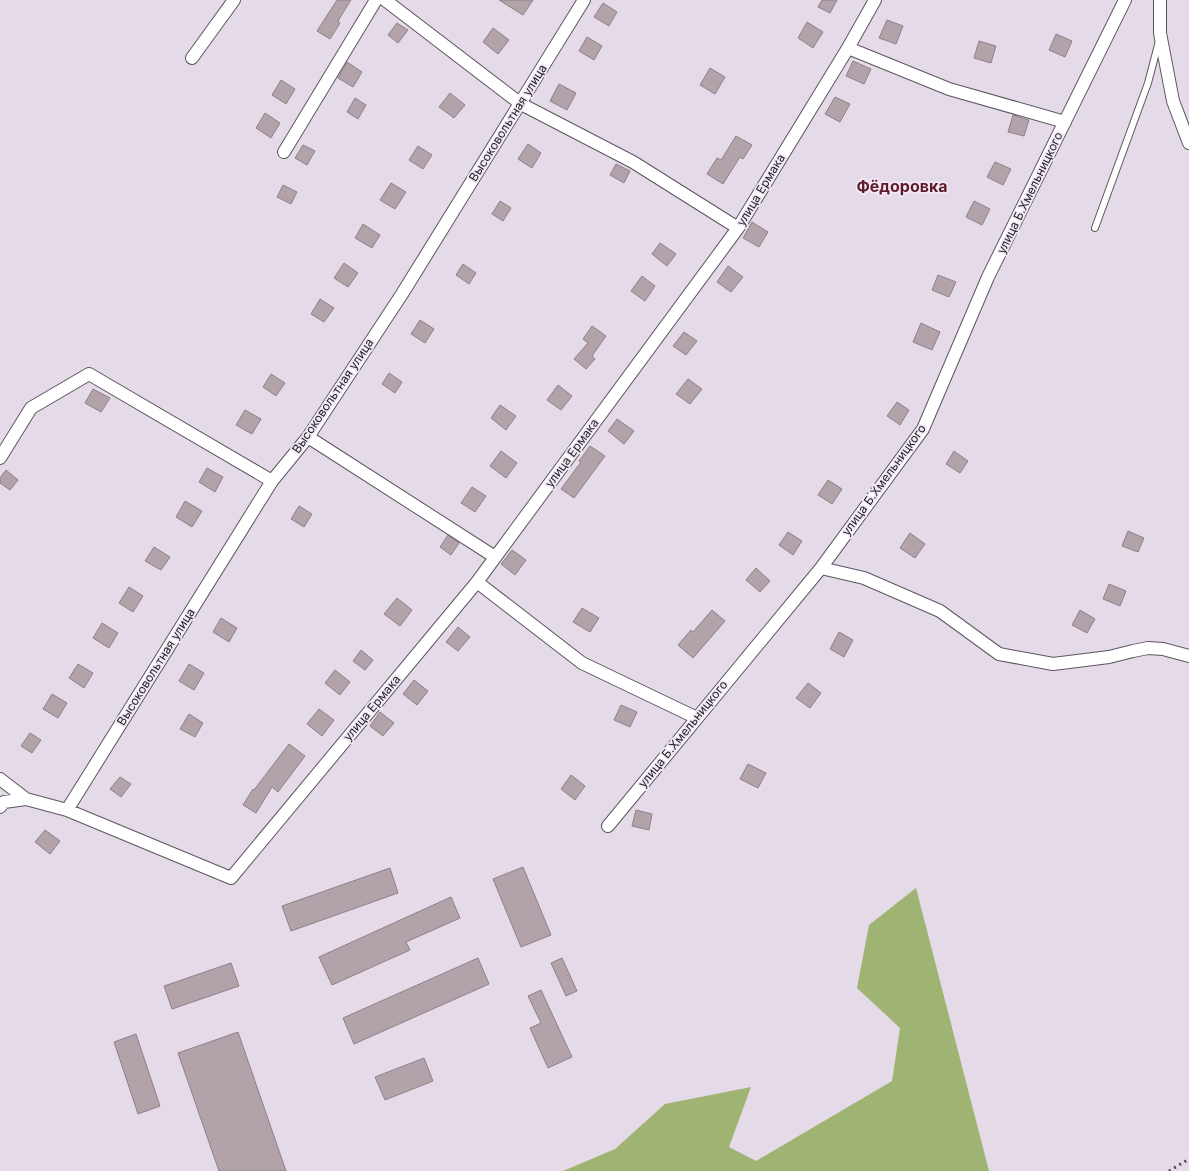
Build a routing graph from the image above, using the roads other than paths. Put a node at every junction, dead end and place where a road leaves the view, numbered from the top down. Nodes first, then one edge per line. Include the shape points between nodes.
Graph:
1 (234, 0) edge
2 (376, 0) edge
3 (385, 0) edge
4 (584, 0) edge
5 (875, 0) edge
6 (1125, 0) edge
7 (1160, 0) edge
8 (1160, 33) junction
9 (848, 48) junction
10 (192, 58) dead end
11 (521, 104) junction
12 (1065, 122) junction
13 (1189, 143) edge
14 (284, 152) dead end
15 (738, 228) junction
16 (1095, 228) dead end
17 (308, 437) junction
18 (0, 458) edge
19 (272, 481) junction
20 (495, 557) junction
21 (821, 568) junction
22 (477, 582) junction
23 (1189, 656) edge
24 (697, 718) junction
25 (0, 779) edge
26 (26, 799) junction
27 (0, 807) edge
28 (67, 810) junction
29 (608, 826) dead end

1 - 10 street
2 - 14 street
3 - 11 street
4 - 11 street, Высоковольтная улица
5 - 9 street, улица Ермака
6 - 12 street, улица Б.Хмельницкого
7 - 8 street
8 - 13 street via 1173,101
8 - 16 lane via 1148,84
9 - 12 street via 949,88
9 - 15 street, улица Ермака
11 - 15 street via 633,162
11 - 17 street, Высоковольтная улица via 402,294
12 - 21 street, улица Б.Хмельницкого via 988,277 923,429
15 - 20 street, улица Ермака
17 - 19 street, Высоковольтная улица
17 - 20 street
18 - 19 street via 31,408 89,374
19 - 28 street, Высоковольтная улица
20 - 22 street, улица Ермака
21 - 23 street via 864,578 940,611 998,654 1053,664 1109,658 1148,648
21 - 24 street, улица Б.Хмельницкого
22 - 24 street via 582,663
22 - 28 street, улица Ермака via 231,878
24 - 29 street, улица Б.Хмельницкого
25 - 26 street
26 - 27 street via 4,802
26 - 28 street

